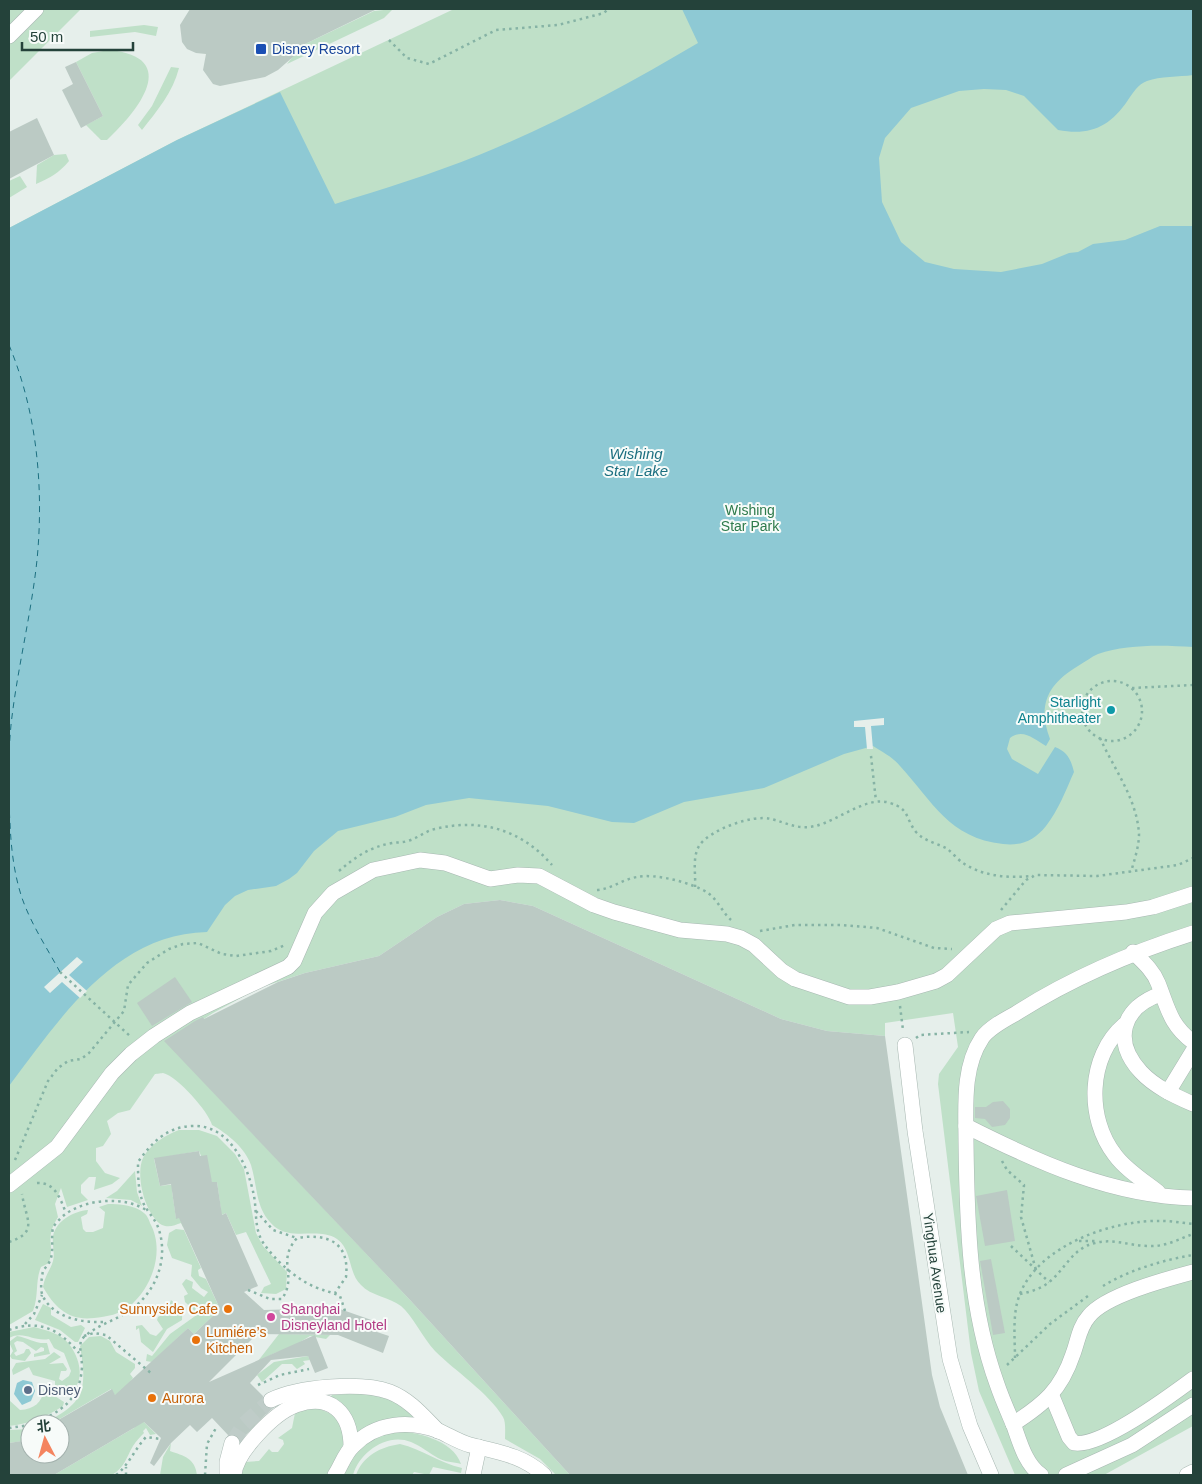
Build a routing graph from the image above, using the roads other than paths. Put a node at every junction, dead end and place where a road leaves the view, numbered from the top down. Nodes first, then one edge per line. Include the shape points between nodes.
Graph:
1 (36, 9) edge
2 (9, 36) edge
3 (1193, 894) edge
4 (1190, 936) edge
5 (1133, 952) junction
6 (1161, 994) junction
7 (1124, 1025) junction
8 (1193, 1042) edge
9 (905, 1045) road end
10 (1193, 1051) edge
11 (1168, 1092) junction
12 (1193, 1104) edge
13 (966, 1126) junction
14 (14, 1174) edge
15 (1162, 1195) junction
16 (1193, 1198) edge
17 (1193, 1272) edge
18 (1193, 1379) edge
19 (311, 1390) junction
20 (1052, 1396) junction
21 (271, 1400) tunnel mouth
22 (1193, 1405) edge
23 (286, 1410) junction
24 (1013, 1424) junction
25 (439, 1432) junction
26 (232, 1443) tunnel mouth
27 (479, 1446) junction
28 (351, 1447) junction
29 (524, 1460) junction
30 (1193, 1472) edge
31 (227, 1475) edge
32 (234, 1475) edge
33 (335, 1475) edge
34 (473, 1475) edge
35 (533, 1475) edge
36 (544, 1475) edge
37 (991, 1475) edge
38 (1041, 1475) edge
39 (1066, 1475) edge
40 (1187, 1475) edge

1 - 2 street
3 - 14 street via 1126,912 1010,923 984,938 947,975 925,986 870,997 849,997 795,979 782,971 764,952 741,938 680,930 614,912 539,876 490,879 444,863 420,860 386,866 333,893 315,913 294,961 288,967 190,1013 138,1048 112,1073 57,1147
4 - 5 street
5 - 6 street via 1151,970
5 - 13 street via 1078,976 982,1037 970,1065
6 - 7 street via 1139,1004
6 - 8 street via 1169,1016
7 - 11 street via 1124,1037 1132,1060 1140,1072
7 - 15 street via 1116,1032 1098,1069 1095,1092 1099,1125 1115,1155
9 - 37 street, Yinghua Avenue via 950,1359 967,1417
10 - 11 street
11 - 12 street
13 - 15 street via 1022,1154 1078,1176
13 - 24 street via 969,1242 974,1288 996,1383
15 - 16 street
17 - 20 street via 1124,1295 1090,1314 1082,1325 1064,1378
18 - 20 street via 1154,1407 1103,1436 1080,1444 1069,1437
19 - 21 street
19 - 23 street
19 - 25 street via 354,1387 389,1392 411,1405
20 - 24 street
22 - 39 street via 1132,1445
23 - 28 street via 316,1402 333,1407 349,1423
23 - 32 street via 241,1454
24 - 38 street via 1032,1467
25 - 27 street
25 - 28 street via 394,1424 372,1432
26 - 31 street
27 - 29 street
27 - 34 street
28 - 33 street
29 - 35 street
29 - 36 street
30 - 40 street

